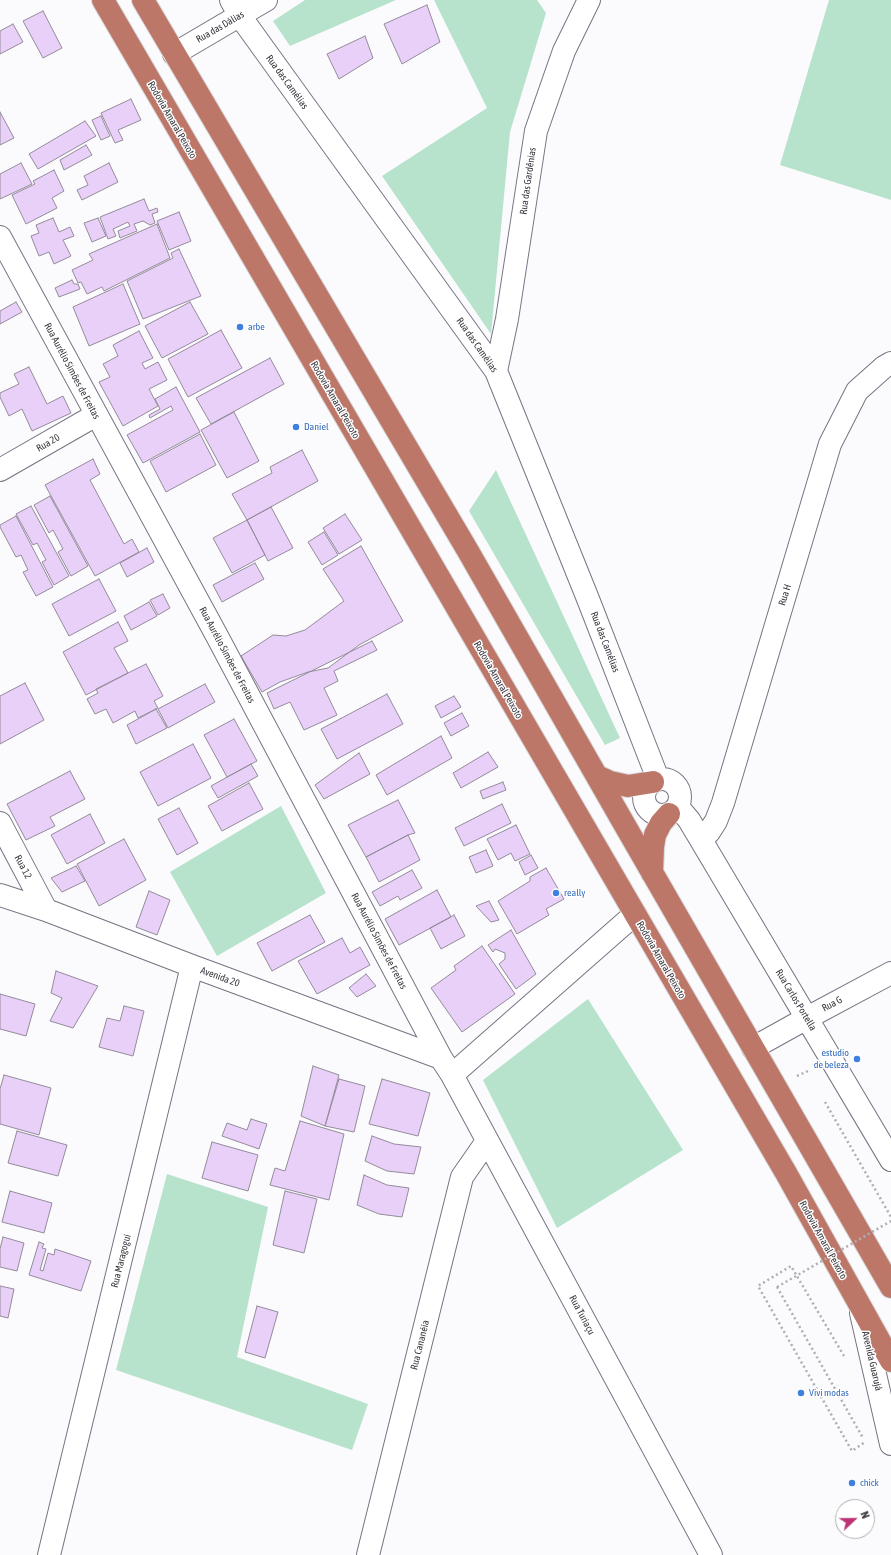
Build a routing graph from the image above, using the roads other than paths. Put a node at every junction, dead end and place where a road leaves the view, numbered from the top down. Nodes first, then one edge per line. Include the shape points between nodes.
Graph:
1 (103, 0) edge
2 (143, 0) edge
3 (266, 0) edge
4 (589, 0) edge
5 (235, 8) edge
6 (174, 54) junction
7 (0, 237) edge
8 (891, 363) edge
9 (496, 371) junction
10 (96, 415) junction
11 (0, 470) edge
12 (597, 776) junction
13 (655, 780) junction
14 (673, 810) junction
15 (0, 823) edge
16 (701, 840) junction
17 (652, 873) junction
18 (0, 895) edge
19 (46, 910) junction
20 (635, 914) junction
21 (192, 966) junction
22 (891, 973) edge
23 (806, 1018) junction
24 (754, 1048) junction
25 (447, 1066) junction
26 (487, 1141) junction
27 (891, 1160) edge
28 (891, 1287) edge
29 (858, 1302) junction
30 (891, 1361) edge
31 (891, 1444) edge
32 (49, 1555) edge
33 (368, 1555) edge
34 (711, 1555) edge

1 - 20 highway, Rodovia Amaral Peixoto
2 - 6 highway
3 - 5 street, Rua das Dálias
4 - 9 street, Rua das Gardênias via 564,51 536,131 507,319
5 - 6 street, Rua das Dálias
5 - 9 street, Rua das Camélias
6 - 12 highway via 468,551
7 - 10 street, Rua Aurélio Simões de Freitas
8 - 16 street, Rua H via 857,391 830,444 724,803 709,832
9 - 13 street, Rua das Camélias via 588,599
10 - 11 street, Rua 20
10 - 25 street, Rua Aurélio Simões de Freitas
12 - 13 highway via 628,786
12 - 17 highway
13 - 14 street via 664,779 675,784 679,790 680,796
13 - 14 street via 645,791 648,809 657,815
14 - 16 street via 689,820
14 - 17 highway via 661,823 655,835
15 - 19 street, Rua 12
16 - 23 street, Rua Carlos Portella
17 - 24 highway
18 - 19 street, Avenida 20
19 - 21 street, Avenida 20
20 - 25 street
20 - 29 highway, Rodovia Amaral Peixoto
21 - 25 street, Avenida 20
21 - 32 street, Rua Maragogui
22 - 23 street, Rua G
23 - 24 street, Rua G
23 - 27 street, Rua Carlos Portella
24 - 28 highway
25 - 26 street, Rua Turiaçu
26 - 33 street, Rua Cananéia via 462,1177
26 - 34 street, Rua Turiaçu
29 - 30 highway, Rodovia Amaral Peixoto
29 - 31 street, Avenida Guarujá

